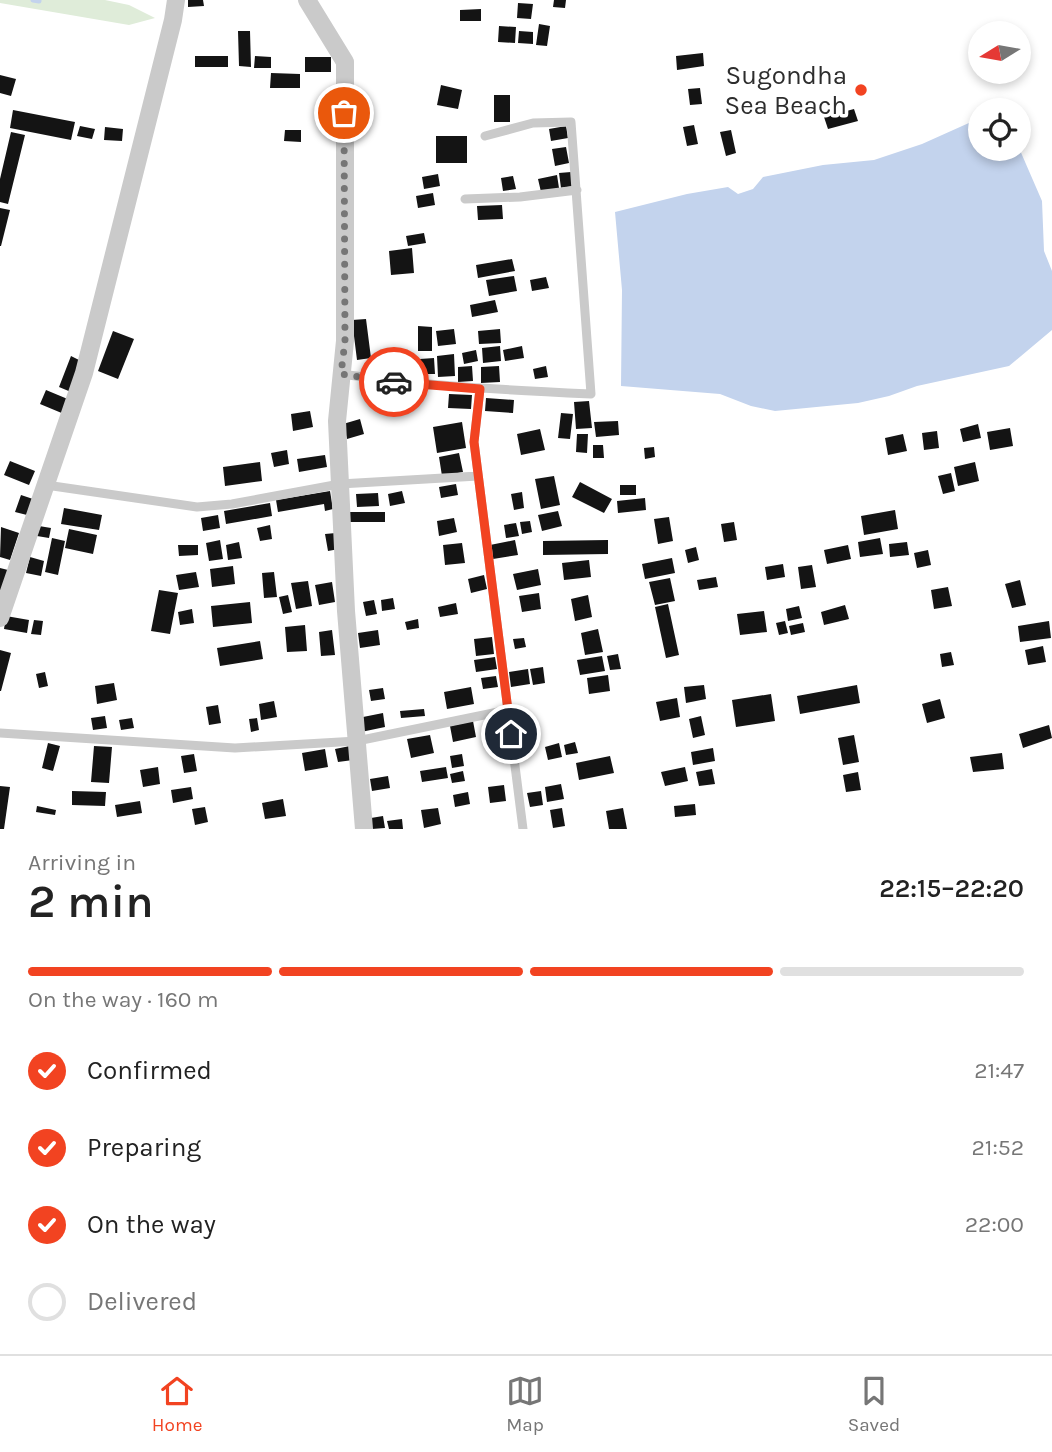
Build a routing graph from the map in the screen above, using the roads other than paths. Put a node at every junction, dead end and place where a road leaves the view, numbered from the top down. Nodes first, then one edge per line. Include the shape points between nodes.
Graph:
1 (176, 0) edge
2 (307, 0) edge
3 (485, 136) dead end
4 (577, 190) junction
5 (466, 199) dead end
6 (341, 374) junction
7 (480, 389) junction
8 (478, 477) junction
9 (340, 484) junction
10 (46, 485) junction
11 (0, 618) edge
12 (508, 710) junction
13 (0, 733) edge
14 (357, 740) junction
15 (364, 829) edge
16 (523, 829) edge

1 - 10 street via 84,373
2 - 6 street via 345,62 345,341
3 - 4 lane via 533,123 571,122
4 - 5 lane
4 - 7 lane via 591,394
6 - 7 lane
6 - 9 street via 337,421
7 - 8 lane via 474,442
8 - 9 lane
8 - 12 lane
9 - 10 lane via 197,507
9 - 14 street
10 - 11 street
12 - 14 lane
12 - 16 lane
13 - 14 lane via 235,748
14 - 15 street

